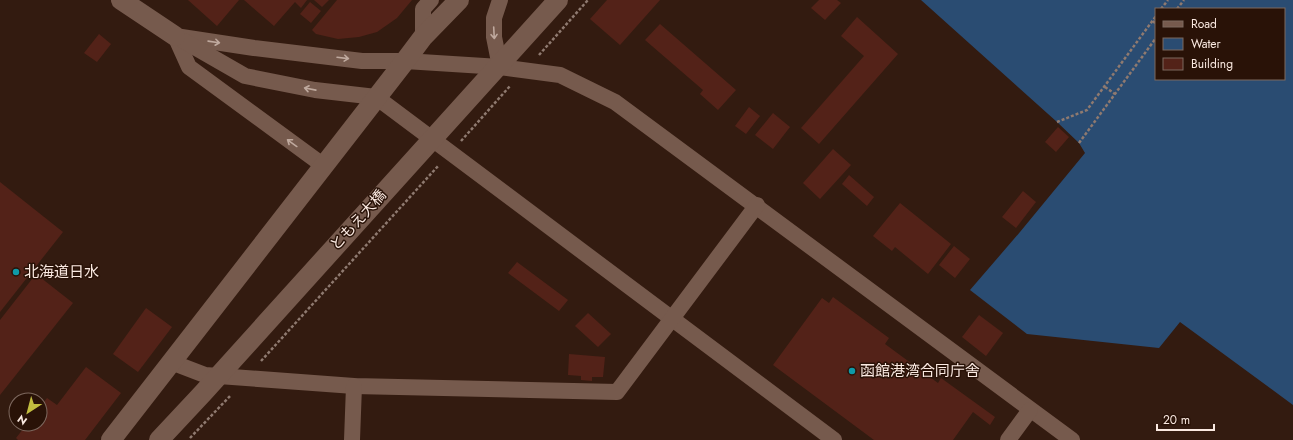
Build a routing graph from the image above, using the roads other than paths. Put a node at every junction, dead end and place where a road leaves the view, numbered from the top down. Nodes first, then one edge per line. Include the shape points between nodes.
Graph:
1 (121, 0) edge
2 (431, 0) edge
3 (459, 0) edge
4 (500, 0) edge
5 (558, 0) edge
6 (175, 36) junction
7 (423, 37) junction
8 (405, 62) junction
9 (500, 67) junction
10 (376, 98) junction
11 (324, 166) junction
12 (756, 206) junction
13 (672, 318) junction
14 (171, 362) junction
15 (354, 386) junction
16 (1030, 410) junction
17 (111, 440) edge
18 (159, 440) edge
19 (352, 440) edge
20 (834, 440) edge
21 (1008, 440) edge
22 (1072, 440) edge

1 - 6 street
2 - 7 street via 423,9
3 - 7 street
4 -> 9 street via 494,18 494,37
5 - 18 street, ともえ大橋
6 -> 8 street via 362,61
10 -> 6 street via 315,90 245,76
11 -> 6 street via 189,67
7 - 8 street
8 - 9 street
8 - 10 street
9 - 12 street via 560,75 616,102
10 - 11 street
10 - 13 street
11 - 14 street
12 - 13 street
12 - 16 street
13 - 15 street via 617,392
13 - 20 street
14 - 15 street via 205,375
14 - 17 street
15 - 19 street
16 - 21 street
16 - 22 street

